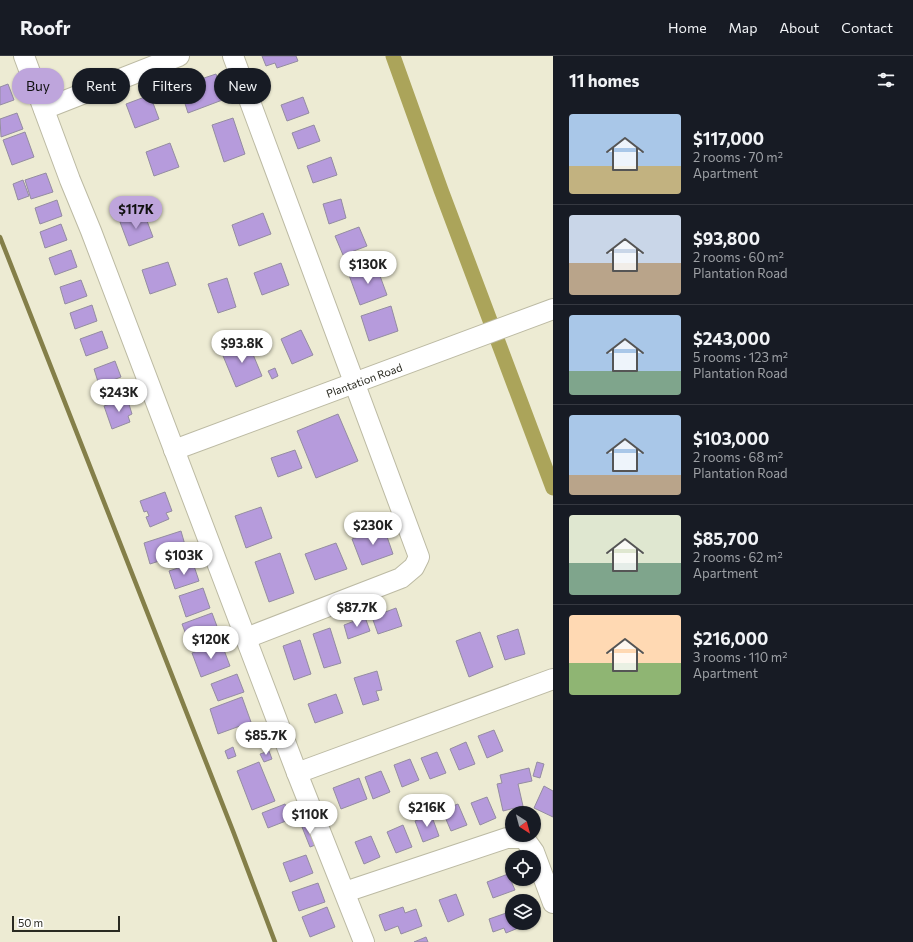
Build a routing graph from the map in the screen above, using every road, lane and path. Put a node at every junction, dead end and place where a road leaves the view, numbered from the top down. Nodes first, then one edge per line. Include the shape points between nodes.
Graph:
1 (24, 56) edge
2 (179, 56) edge
3 (232, 56) edge
4 (44, 109) junction
5 (553, 309) edge
6 (354, 384) junction
7 (174, 450) junction
8 (246, 638) junction
9 (553, 679) edge
10 (297, 772) junction
11 (344, 892) junction
12 (553, 903) edge
13 (364, 942) edge

1 - 4 street
2 - 4 street
3 - 6 street
4 - 7 street
5 - 6 street, Plantation Road
6 - 7 street, Plantation Road
6 - 8 street via 419,558 414,567 402,578
7 - 8 street
8 - 10 street
9 - 10 street
10 - 11 street
11 - 12 street via 507,838 524,838 534,852
11 - 13 street

